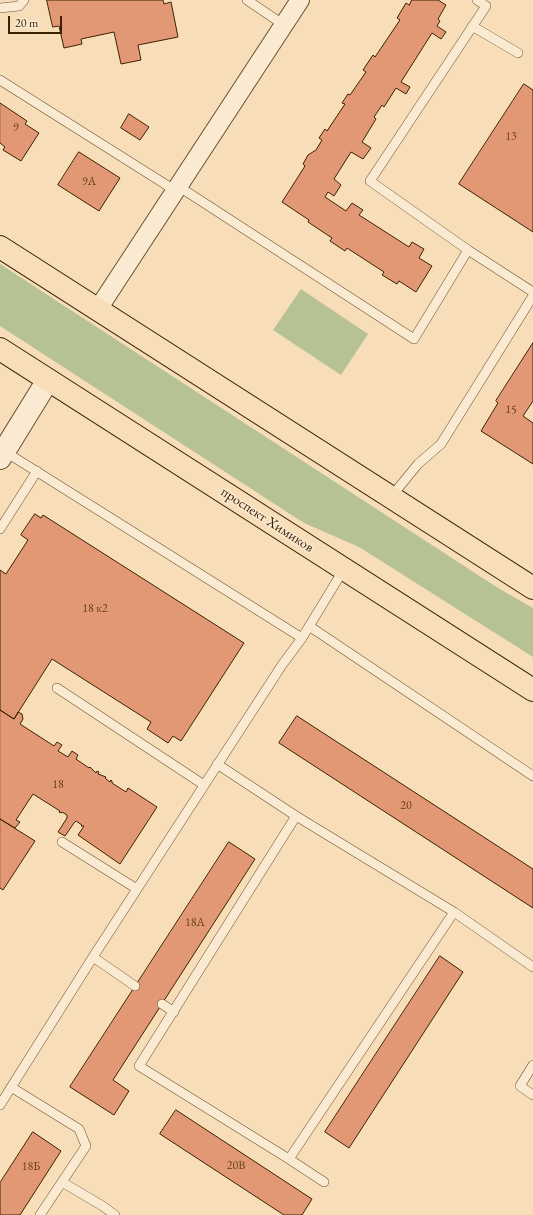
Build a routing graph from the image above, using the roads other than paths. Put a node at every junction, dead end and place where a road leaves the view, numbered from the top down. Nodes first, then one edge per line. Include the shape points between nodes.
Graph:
1 (24, 0) edge
2 (247, 0) edge
3 (300, 0) edge
4 (478, 0) edge
5 (0, 8) edge
6 (284, 25) junction
7 (472, 26) junction
8 (518, 53) dead end
9 (0, 80) edge
10 (177, 188) junction
11 (0, 247) edge
12 (468, 250) junction
13 (533, 292) edge
14 (533, 296) edge
15 (98, 309) junction
16 (0, 349) edge
17 (48, 380) junction
18 (2, 454) edge
19 (37, 471) junction
20 (391, 497) junction
21 (0, 529) edge
22 (344, 569) junction
23 (533, 588) edge
24 (310, 626) junction
25 (302, 638) junction
26 (57, 688) dead end
27 (533, 690) edge
28 (217, 764) junction
29 (533, 776) edge
30 (204, 785) junction
31 (296, 816) junction
32 (62, 842) dead end
33 (137, 890) junction
34 (454, 912) junction
35 (93, 957) junction
36 (533, 967) edge
37 (135, 986) dead end
38 (162, 1004) dead end
39 (174, 1012) junction
40 (533, 1065) edge
41 (11, 1088) junction
42 (533, 1095) edge
43 (0, 1105) edge
44 (289, 1159) junction
45 (62, 1182) junction
46 (324, 1182) dead end
47 (40, 1215) edge
48 (115, 1215) edge

1 - 5 lane via 19,6
2 - 6 lane
3 - 6 street
4 - 7 lane via 486,6
6 - 10 street
7 - 8 lane
7 - 12 lane via 370,181
9 - 10 lane
10 - 12 lane via 414,339
10 - 15 street
11 - 15 main road
12 - 13 lane
14 - 20 lane via 441,444 418,464
15 - 20 main road
16 - 17 main road, проспект Химиков
17 - 18 street
17 - 22 main road, проспект Химиков
18 - 19 lane
19 - 21 lane
19 - 25 lane
20 - 23 main road
22 - 24 lane
22 - 27 main road, проспект Химиков
24 - 25 lane
24 - 29 lane
25 - 28 lane
26 - 30 lane
28 - 30 lane
28 - 31 lane
30 - 33 lane
31 - 34 lane
31 - 39 lane
32 - 33 lane
33 - 35 lane
34 - 36 lane
34 - 44 lane
35 - 37 lane
35 - 41 lane
38 - 39 lane
39 - 44 lane via 139,1066
40 - 42 lane via 520,1086
41 - 43 lane
41 - 45 lane via 79,1129 86,1146
44 - 46 lane
45 - 47 lane
45 - 48 lane

